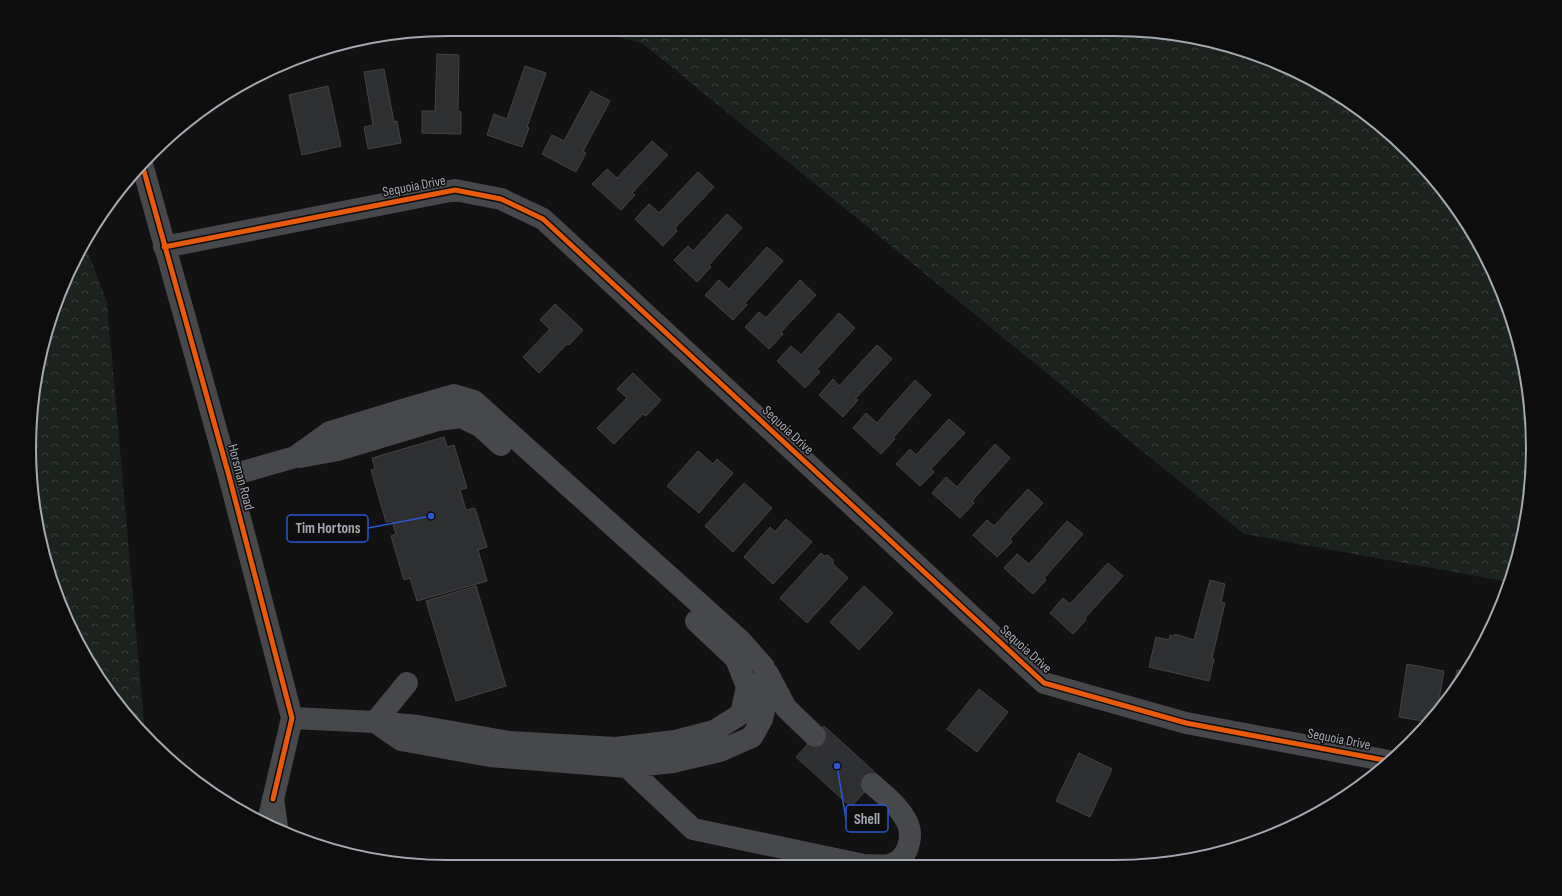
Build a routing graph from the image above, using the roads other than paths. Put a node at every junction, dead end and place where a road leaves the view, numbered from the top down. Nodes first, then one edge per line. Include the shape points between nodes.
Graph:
1 (144, 170) edge
2 (164, 247) junction
3 (295, 457) junction
4 (229, 476) junction
5 (764, 667) junction
6 (407, 683) dead end
7 (292, 718) junction
8 (375, 722) junction
9 (815, 736) tunnel mouth
10 (1384, 760) edge
11 (627, 767) junction
12 (872, 784) tunnel mouth
13 (273, 799) junction
14 (260, 815) edge
15 (269, 819) edge
16 (276, 823) edge
17 (840, 860) edge
18 (897, 860) edge

1 - 2 street, Horsman Road
2 - 4 street, Horsman Road
2 - 10 street, Sequoia Drive via 455,190 501,199 543,219 1044,683 1186,723
3 - 4 street
3 - 5 street via 330,432 454,395 474,401 741,641
3 - 8 street via 338,450 438,420 461,417 481,427 736,659 747,687 741,714 714,731 675,740 616,748 509,742 418,726
4 - 7 street, Horsman Road
5 - 9 street via 786,708
5 - 11 street via 768,694 762,718 752,737 720,751 673,762
6 - 8 street
7 - 8 street
7 - 13 street, Horsman Road
8 - 11 street via 401,740 490,756
11 - 17 street via 693,830
12 - 18 street via 900,810 908,824 911,839 904,855
13 - 14 main road
13 - 15 street, Horsman Road
13 - 16 main road

